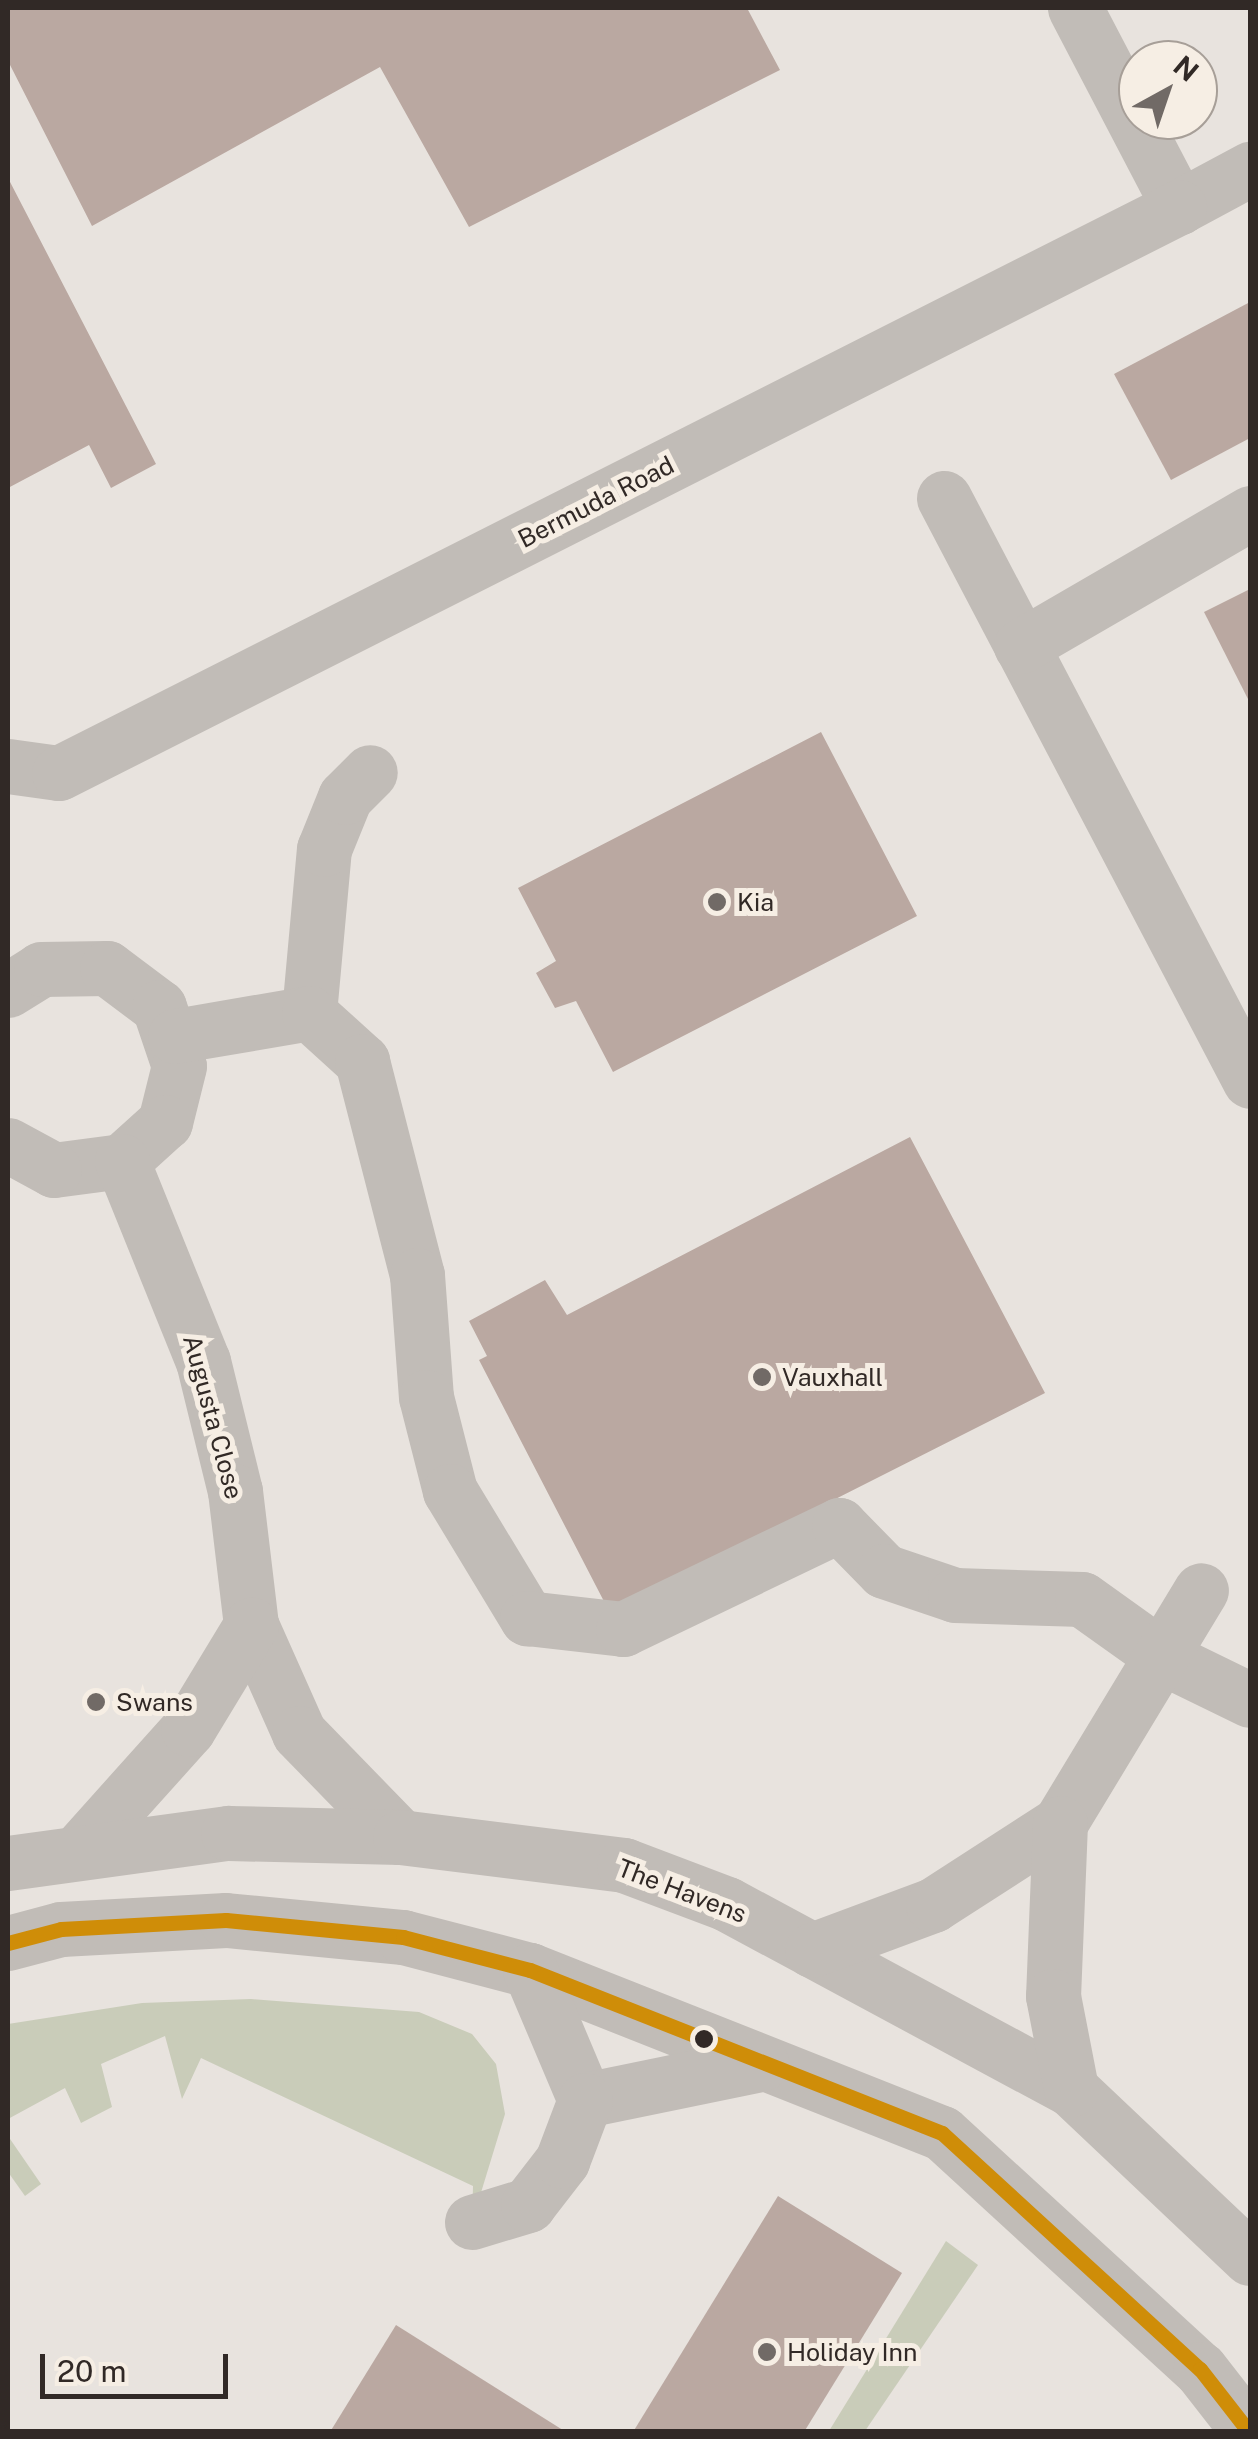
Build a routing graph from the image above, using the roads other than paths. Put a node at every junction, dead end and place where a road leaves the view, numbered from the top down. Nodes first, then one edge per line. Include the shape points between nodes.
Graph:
1 (1075, 8) edge
2 (1250, 169) edge
3 (1179, 207) junction
4 (944, 498) dead end
5 (1250, 514) edge
6 (1021, 646) junction
7 (8, 766) edge
8 (370, 772) dead end
9 (8, 990) edge
10 (309, 1013) junction
11 (175, 1036) junction
12 (1250, 1081) edge
13 (8, 1146) edge
14 (122, 1162) junction
15 (1201, 1590) dead end
16 (251, 1625) junction
17 (1166, 1659) junction
18 (1250, 1700) edge
19 (1060, 1822) junction
20 (400, 1837) junction
21 (83, 1846) junction
22 (8, 1862) edge
23 (8, 1943) edge
24 (812, 1950) junction
25 (530, 1970) junction
26 (761, 2064) junction
27 (1071, 2090) junction
28 (584, 2100) junction
29 (472, 2222) dead end
30 (1250, 2258) edge
31 (1249, 2432) edge

1 - 3 street
2 - 3 street, Bermuda Road
3 - 7 street, Bermuda Road via 58,774
4 - 6 street
5 - 6 street
6 - 12 street
8 - 10 street via 346,797 324,849
9 - 11 street via 42,969 106,968 136,984
10 - 11 street
10 - 17 street via 362,1060 417,1274 426,1397 450,1491 527,1618 623,1630 839,1524 884,1571 955,1595 1082,1599
11 - 14 street via 176,1094 165,1122
13 - 14 street via 54,1170
14 - 16 street, Augusta Close via 203,1361 235,1491
15 - 17 street
16 - 20 street, Augusta Close via 299,1733
16 - 21 street via 188,1730
17 - 18 street
17 - 19 street
19 - 24 street via 933,1906
19 - 27 street via 1053,1996
20 - 21 street, The Havens via 228,1834
20 - 24 street, The Havens via 624,1865 727,1904
21 - 22 street, The Havens
23 - 25 street via 61,1929 226,1920 403,1937
24 - 27 street, The Havens
25 - 26 street
25 - 28 street
26 - 28 street
26 - 31 street via 942,2133 1188,2356
27 - 30 street, The Havens
28 - 29 street via 562,2162 528,2205

